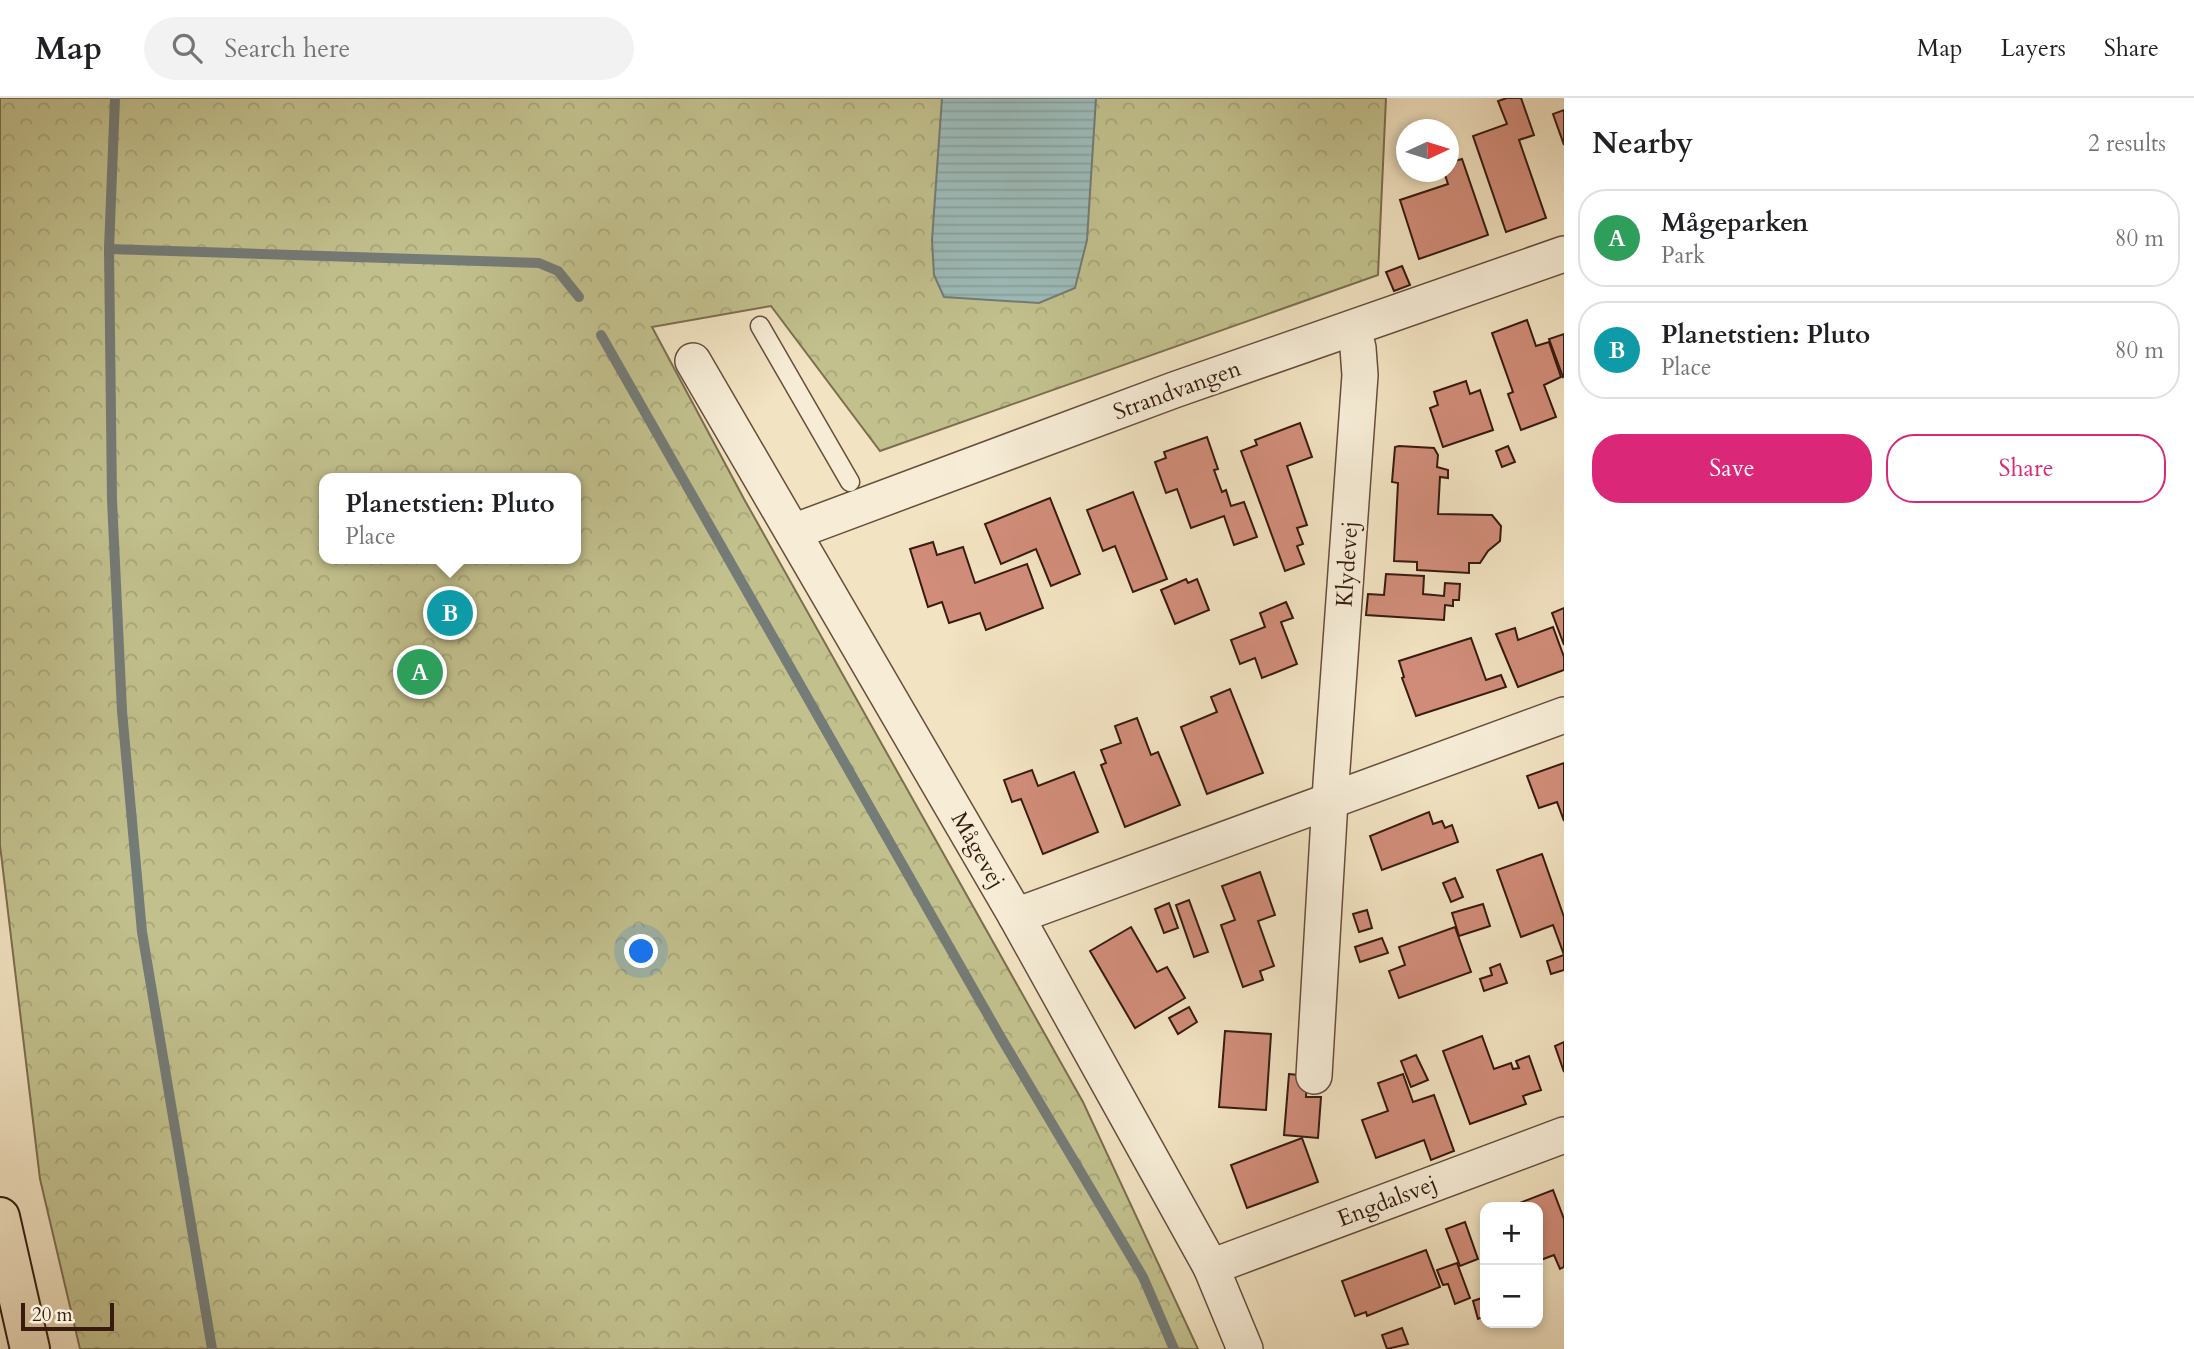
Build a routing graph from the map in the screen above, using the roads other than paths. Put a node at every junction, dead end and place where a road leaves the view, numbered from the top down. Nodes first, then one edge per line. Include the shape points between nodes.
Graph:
1 (1564, 254) edge
2 (760, 327) dead end
3 (1353, 329) junction
4 (693, 361) dead end
5 (850, 482) dead end
6 (793, 531) junction
7 (1564, 715) edge
8 (1330, 800) junction
9 (1016, 916) junction
10 (1314, 1076) dead end
11 (1564, 1135) edge
12 (0, 1217) edge
13 (1211, 1267) junction
14 (30, 1349) edge
15 (1245, 1349) edge

1 - 3 street, Strandvangen
2 - 5 lane
3 - 6 street, Strandvangen
3 - 8 street, Klydevej via 1360,375
4 - 6 street, Mågevej
6 - 9 street, Mågevej
7 - 8 street
8 - 9 street
8 - 10 street, Klydevej
9 - 13 street, Mågevej
11 - 13 street, Engdalsvej
12 - 14 highway
13 - 15 street, Mågevej

